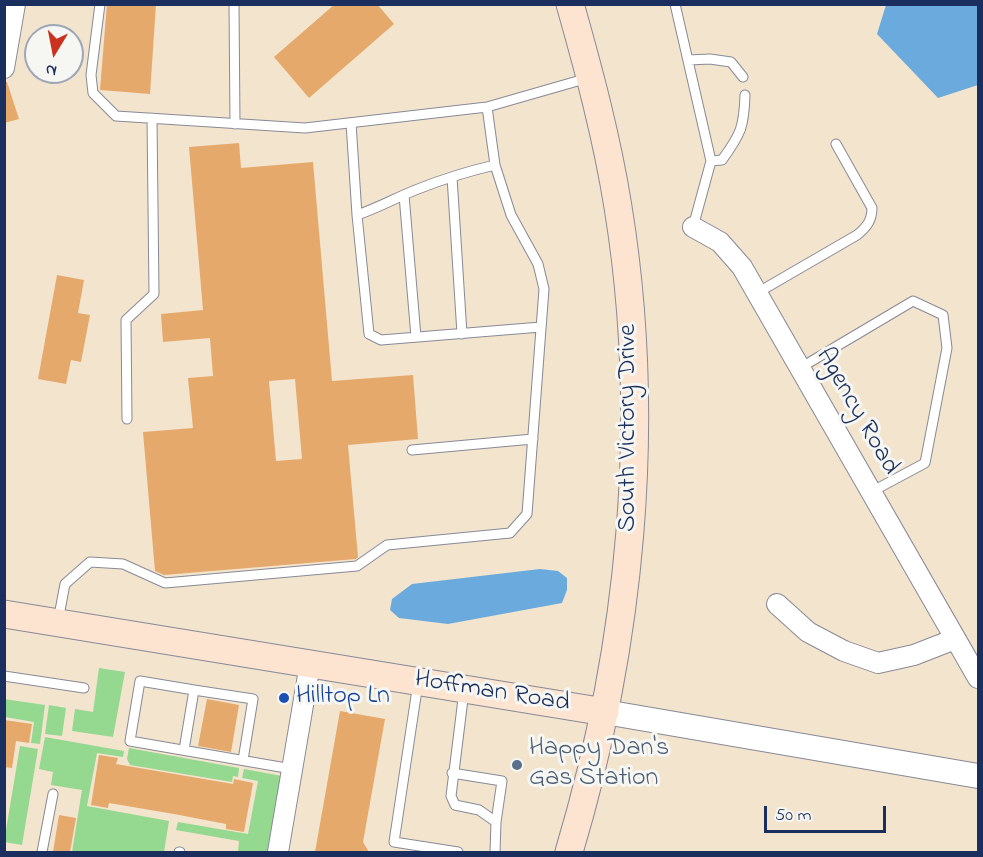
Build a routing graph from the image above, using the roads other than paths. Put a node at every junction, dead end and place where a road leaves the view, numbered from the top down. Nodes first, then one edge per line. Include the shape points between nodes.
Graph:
1 (15, 4) edge
2 (100, 4) edge
3 (234, 4) edge
4 (570, 4) edge
5 (675, 4) edge
6 (688, 60) junction
7 (4, 68) edge
8 (590, 77) junction
9 (743, 77) dead end
10 (745, 95) dead end
11 (487, 107) junction
12 (152, 118) junction
13 (351, 123) junction
14 (235, 124) junction
15 (836, 144) dead end
16 (711, 161) junction
17 (495, 165) junction
18 (452, 177) junction
19 (404, 195) junction
20 (357, 215) junction
21 (693, 227) joint
22 (757, 293) junction
23 (541, 327) junction
24 (462, 333) junction
25 (416, 337) junction
26 (800, 368) junction
27 (128, 419) dead end
28 (533, 439) junction
29 (412, 450) dead end
30 (871, 492) junction
31 (777, 604) dead end
32 (4, 614) edge
33 (57, 622) junction
34 (955, 639) junction
35 (310, 664) junction
36 (4, 676) edge
37 (978, 678) edge
38 (418, 681) junction
39 (84, 688) dead end
40 (464, 689) junction
41 (194, 690) junction
42 (605, 712) junction
43 (184, 750) junction
44 (243, 760) junction
45 (292, 769) junction
46 (452, 773) junction
47 (978, 776) edge
48 (53, 794) dead end
49 (481, 800) dead end
50 (479, 810) junction
51 (496, 822) junction
52 (42, 852) edge
53 (278, 852) edge
54 (458, 852) edge
55 (495, 852) edge
56 (569, 852) edge

1 - 7 street
2 - 12 lane via 91,75 93,93 116,116
3 - 14 lane
4 - 8 main road, South Victory Drive
5 - 6 lane
6 - 9 lane via 731,62
6 - 16 lane
8 - 11 lane
8 - 42 main road, South Victory Drive via 618,207 634,374 631,525
10 - 16 lane via 739,136 722,160
11 - 13 lane
11 - 17 lane
12 - 14 lane
12 - 27 lane via 154,294 126,320
13 - 14 lane via 305,128
13 - 20 lane
15 - 22 lane via 872,208 872,218 857,235
16 - 21 lane
17 - 18 lane
17 - 23 lane via 511,215 538,264 544,289
18 - 19 lane
18 - 24 lane
19 - 20 lane
19 - 25 lane
20 - 25 lane via 369,334 381,340
21 - 22 street, Agency Road via 720,242 742,267
22 - 26 street, Agency Road
23 - 24 lane
23 - 28 lane
24 - 25 lane
26 - 30 street, Agency Road
26 - 30 lane via 913,301 943,315 947,348 925,463
28 - 29 lane
28 - 33 lane via 527,514 510,532 387,545 357,566 165,583 123,564 90,562 65,584
30 - 34 street, Agency Road
31 - 34 street via 808,632 878,663 914,655
32 - 33 main road, Hoffman Road
33 - 35 main road, Hoffman Road
34 - 37 street, Agency Road
35 - 38 main road, Hoffman Road
35 - 45 street
36 - 39 lane
38 - 40 main road, Hoffman Road
38 - 54 lane via 394,842
40 - 42 main road, Hoffman Road
40 - 46 lane
41 - 43 lane
41 - 43 lane via 140,681 130,741
41 - 44 lane via 253,699
42 - 47 street, Hoffman Road
42 - 56 main road, South Victory Drive
43 - 44 lane
44 - 45 lane
45 - 53 street
46 - 50 lane via 451,796 455,805
46 - 51 lane via 502,782
48 - 52 lane
49 - 50 lane
50 - 51 lane
51 - 55 lane

